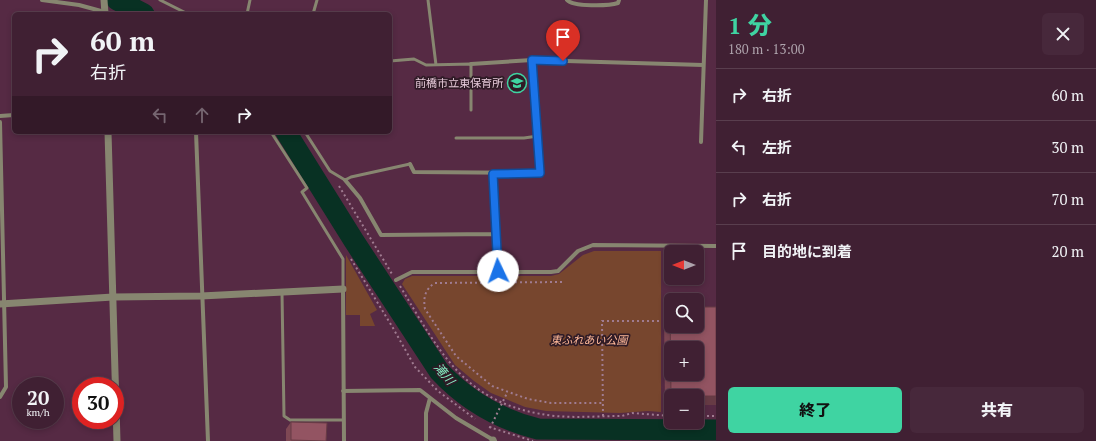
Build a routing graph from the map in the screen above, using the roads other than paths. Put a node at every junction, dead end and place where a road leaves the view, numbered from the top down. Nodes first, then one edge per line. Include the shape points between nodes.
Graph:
1 (42, 0) edge
2 (160, 0) edge
3 (250, 0) edge
4 (317, 0) edge
5 (428, 0) edge
6 (567, 0) edge
7 (619, 0) edge
8 (706, 0) edge
9 (167, 1) edge
10 (104, 8) edge
11 (185, 12) edge
12 (247, 12) edge
13 (314, 12) edge
14 (532, 60) junction
15 (392, 61) edge
16 (471, 64) junction
17 (436, 65) junction
18 (703, 65) junction
19 (471, 110) dead end
20 (12, 115) edge
21 (0, 116) edge
22 (0, 122) edge
23 (108, 134) edge
24 (196, 134) edge
25 (272, 134) edge
26 (306, 134) edge
27 (538, 136) junction
28 (456, 138) dead end
29 (701, 142) dead end
30 (410, 164) joint
31 (493, 174) junction
32 (345, 180) junction
33 (495, 234) junction
34 (716, 246) edge
35 (498, 271) junction
36 (396, 280) road end
37 (343, 289) junction
38 (282, 291) junction
39 (201, 296) junction
40 (113, 298) junction
41 (2, 304) edge
42 (343, 390) junction
43 (0, 397) edge
44 (430, 398) junction
45 (343, 420) junction
46 (117, 441) edge
47 (208, 441) edge
48 (344, 441) edge
49 (426, 441) edge
50 (494, 441) edge

1 - 10 street
2 - 9 lane
3 - 12 lane
4 - 13 lane
5 - 17 lane
6 - 7 street via 574,4 609,5 618,3
8 - 18 street
9 - 11 lane
14 - 16 street
14 - 18 street
14 - 27 street
15 - 17 lane via 414,59 426,65
16 - 17 lane
16 - 19 lane
18 - 29 street
20 - 21 street
22 - 41 street
23 - 40 street
24 - 39 street
25 - 37 lane via 307,188 302,192 343,259
26 - 32 lane via 330,171
27 - 28 lane
27 - 31 street via 540,173
30 - 31 street via 414,172
30 - 32 lane
31 - 33 street
32 - 33 street via 360,198 381,235
33 - 35 street
34 - 35 street via 593,245 578,251 558,270
35 - 36 street via 412,272
37 - 38 street
37 - 42 street
38 - 39 street
38 - 45 lane via 284,416 290,420
39 - 40 street
39 - 47 street
40 - 41 street
40 - 46 street
41 - 43 street via 6,387
42 - 44 street via 420,390
42 - 45 street
44 - 49 street via 426,413
44 - 50 street via 456,418
45 - 48 street

